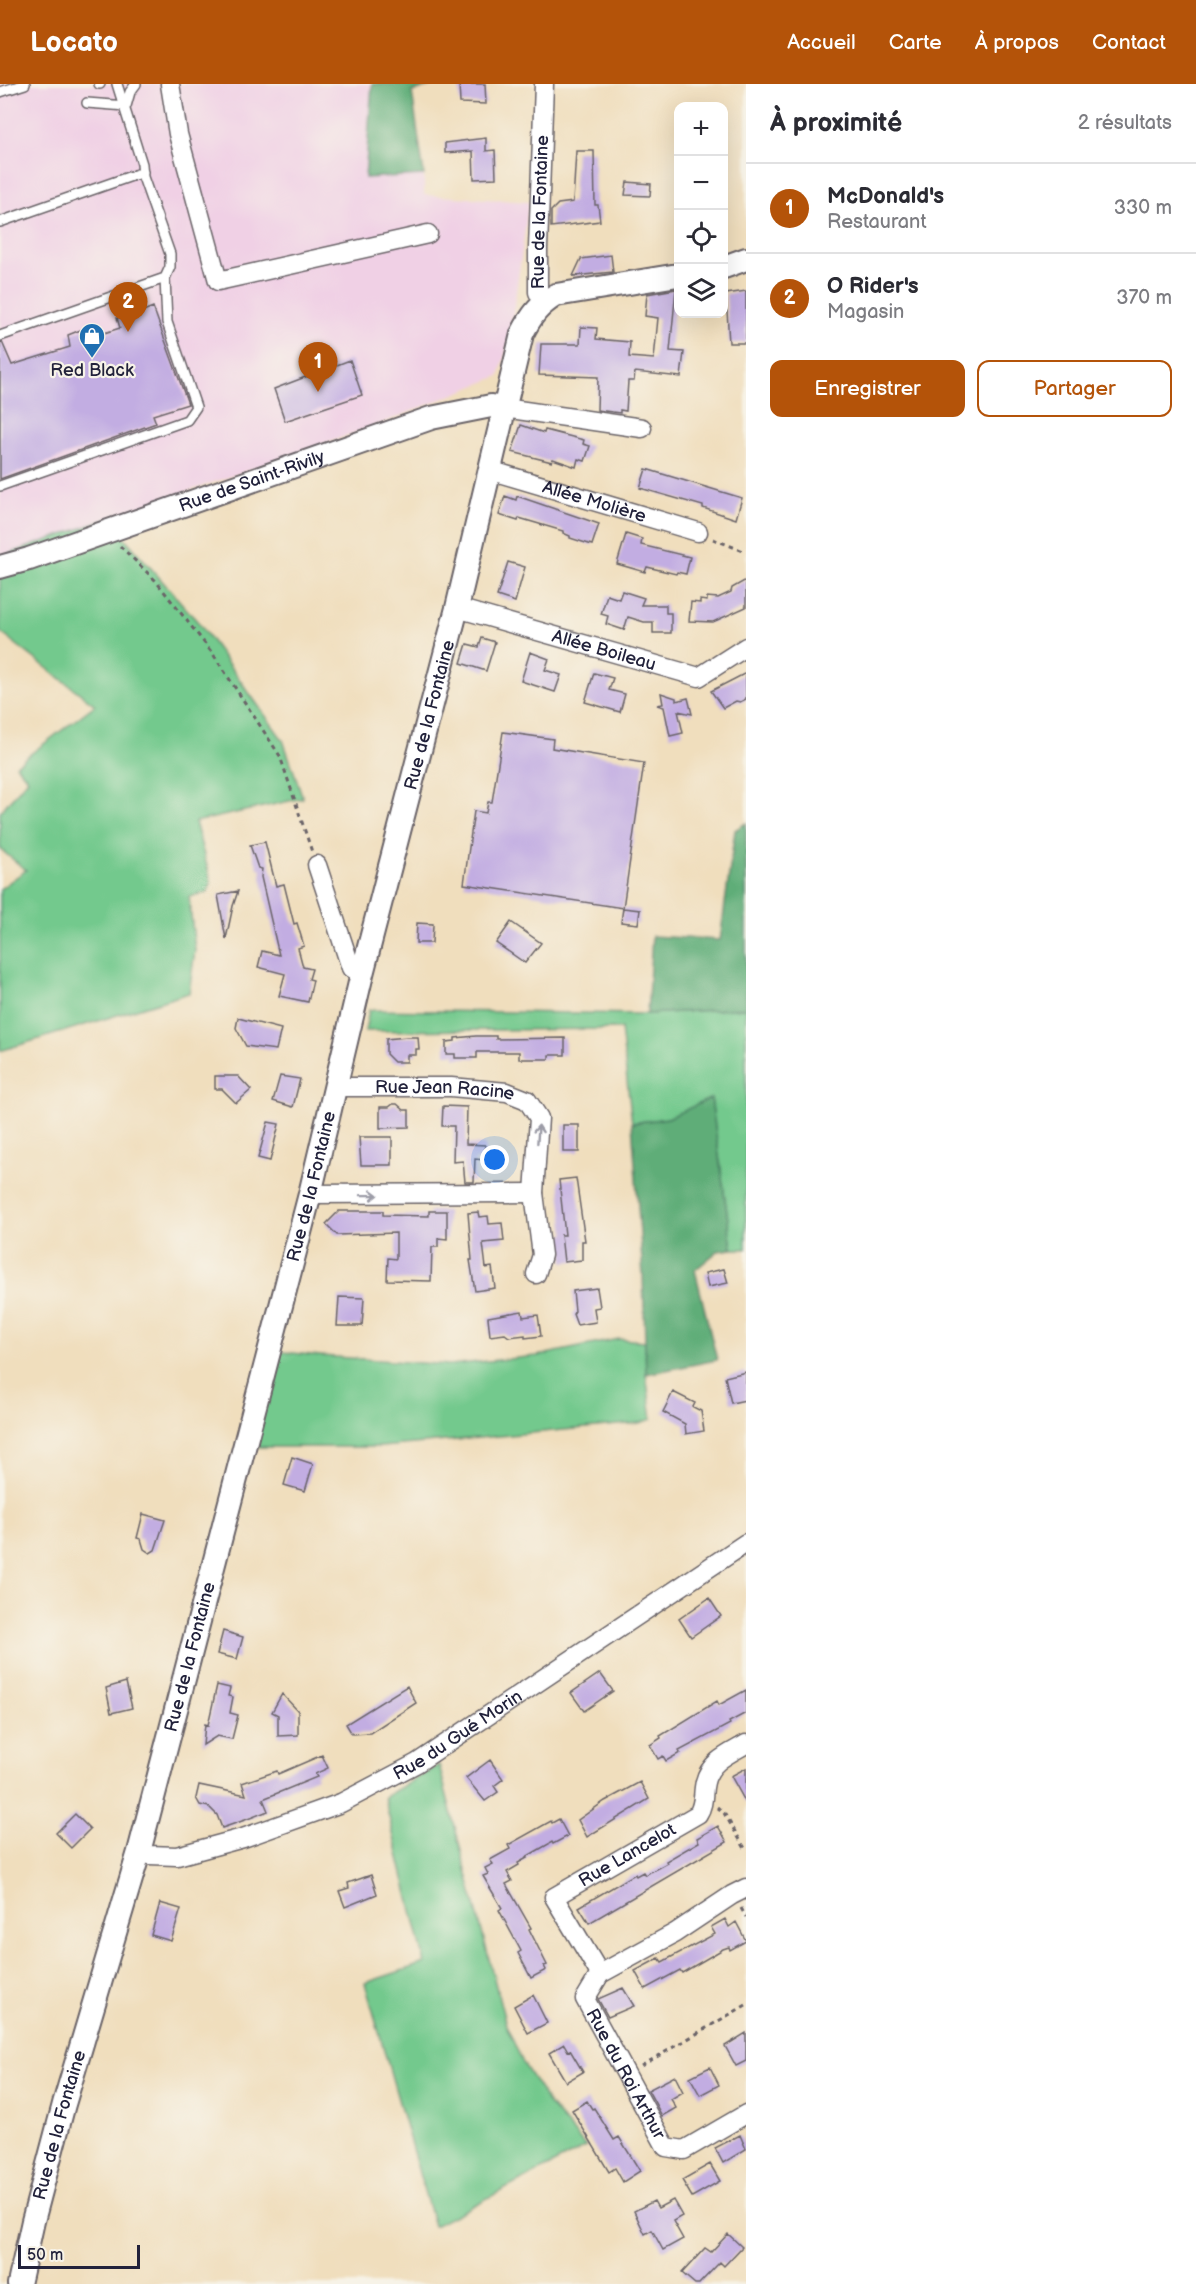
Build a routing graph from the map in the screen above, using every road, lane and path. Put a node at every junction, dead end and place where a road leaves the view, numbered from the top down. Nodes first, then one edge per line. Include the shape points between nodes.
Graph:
1 (25, 84) edge
2 (117, 84) edge
3 (136, 84) edge
4 (170, 84) edge
5 (544, 84) edge
6 (0, 93) edge
7 (87, 103) dead end
8 (126, 106) junction
9 (142, 172) junction
10 (0, 222) edge
11 (428, 234) dead end
12 (746, 259) edge
13 (728, 265) edge
14 (674, 275) edge
15 (165, 278) junction
16 (543, 303) junction
17 (0, 336) edge
18 (504, 408) junction
19 (642, 428) dead end
20 (489, 470) junction
21 (0, 486) edge
22 (698, 532) joint
23 (103, 533) junction
24 (746, 552) edge
25 (0, 567) edge
26 (457, 608) junction
27 (746, 647) edge
28 (317, 865) joint
29 (362, 974) junction
30 (335, 1087) junction
31 (534, 1193) junction
32 (310, 1194) junction
33 (536, 1274) dead end
34 (746, 1543) edge
35 (746, 1744) edge
36 (705, 1796) junction
37 (746, 1850) edge
38 (139, 1852) junction
39 (746, 1888) edge
40 (600, 1974) junction
41 (746, 2005) edge
42 (626, 2074) junction
43 (746, 2114) edge
44 (19, 2284) edge

1 - 6 lane
2 - 8 lane
3 - 8 lane
4 - 11 street via 178,134 218,281
5 - 16 street, Rue de la Fontaine via 538,248 538,291
7 - 8 lane
8 - 9 lane
9 - 10 lane
9 - 15 lane via 170,254
12 - 13 street
14 - 16 street via 556,295
15 - 17 lane
15 - 21 lane via 167,322 196,406 187,420
16 - 18 street, Rue de la Fontaine via 522,334
18 - 19 street
18 - 20 street, Rue de la Fontaine
18 - 23 street, Rue de Saint-Rivily via 491,406 431,418
20 - 22 street, Allée Molière
20 - 26 street, Rue de la Fontaine
22 - 24 path
23 - 25 street, Rue de Saint-Rivily
23 - 28 path via 154,580 213,654 280,756
26 - 27 street, Allée Boileau via 699,677
26 - 29 street, Rue de la Fontaine
28 - 29 street via 351,968
29 - 30 street, Rue de la Fontaine
31 -> 30 street, Rue Jean Racine via 539,1118 527,1100 507,1092 451,1087
30 - 32 street, Rue de la Fontaine
32 -> 31 street
31 - 33 street, Rue Jean Racine via 542,1255
32 - 38 street, Rue de la Fontaine
34 - 38 street, Rue du Gué Morin via 417,1763 341,1803 243,1838 177,1856
35 - 36 street, Rue Lancelot via 713,1763 705,1782
36 - 37 path via 724,1813
36 - 40 street, Rue Lancelot via 698,1814 554,1897
38 - 44 street, Rue de la Fontaine via 64,2104
39 - 40 street
40 - 42 street, Rue du Roi Arthur via 585,1999
41 - 42 path
42 - 43 street, Rue du Roi Arthur via 666,2147 684,2150

